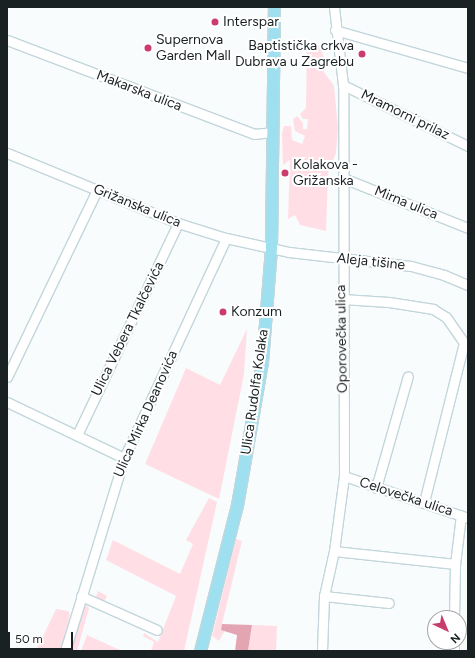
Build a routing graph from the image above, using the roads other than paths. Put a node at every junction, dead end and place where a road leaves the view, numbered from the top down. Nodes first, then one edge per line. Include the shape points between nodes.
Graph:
1 (274, 7) edge
2 (334, 7) edge
3 (335, 30) junction
4 (7, 40) edge
5 (468, 68) edge
6 (343, 85) junction
7 (272, 132) junction
8 (468, 146) edge
9 (8, 155) edge
10 (343, 178) junction
11 (97, 190) junction
12 (178, 223) junction
13 (468, 228) edge
14 (226, 238) junction
15 (271, 247) junction
16 (342, 259) junction
17 (468, 285) edge
18 (342, 299) junction
19 (466, 346) edge
20 (408, 376) dead end
21 (7, 377) edge
22 (7, 402) edge
23 (77, 435) junction
24 (124, 458) junction
25 (344, 476) junction
26 (376, 488) junction
27 (424, 502) junction
28 (464, 516) edge
29 (334, 551) junction
30 (455, 564) junction
31 (81, 596) junction
32 (324, 596) junction
33 (389, 603) dead end
34 (454, 610) edge
35 (157, 630) dead end
36 (65, 651) edge
37 (200, 651) edge
38 (322, 651) edge

1 - 7 main road, Ulica Rudolfa Kolaka
2 - 3 street, Oporovečka ulica
3 - 5 street
3 - 6 street, Oporovečka ulica
4 - 7 street, Makarska ulica via 254,134
6 - 8 street, Mramorni prilaz
6 - 10 street, Oporovečka ulica
7 - 15 main road, Ulica Rudolfa Kolaka
9 - 11 street, Grižanska ulica
10 - 13 street, Mirna ulica
10 - 16 street, Oporovečka ulica
11 - 12 street, Grižanska ulica
11 - 21 street
12 - 14 street, Grižanska ulica
12 - 23 street, Ulica Vebera Tkalčevića
14 - 15 street, Grižanska ulica
14 - 24 street, Ulica Mirka Deanovića
15 - 16 street, Aleja tišine
15 - 37 main road, Ulica Rudolfa Kolaka via 262,362 237,505
16 - 17 street, Aleja tišine via 411,266
16 - 18 street, Oporovečka ulica
18 - 19 street via 389,302 433,309 446,317
18 - 25 street, Oporovečka ulica
19 - 27 street
20 - 26 street
22 - 23 street
23 - 24 street
24 - 31 street, Ulica Mirka Deanovića
25 - 26 street, Celovečka ulica
25 - 29 street, Oporovečka ulica
26 - 27 street, Celovečka ulica
27 - 28 street, Celovečka ulica
28 - 30 street
29 - 30 street
29 - 32 street, Oporovečka ulica
30 - 34 street
31 - 35 street
31 - 36 street, Ulica Mirka Deanovića
32 - 33 street
32 - 38 street, Oporovečka ulica

